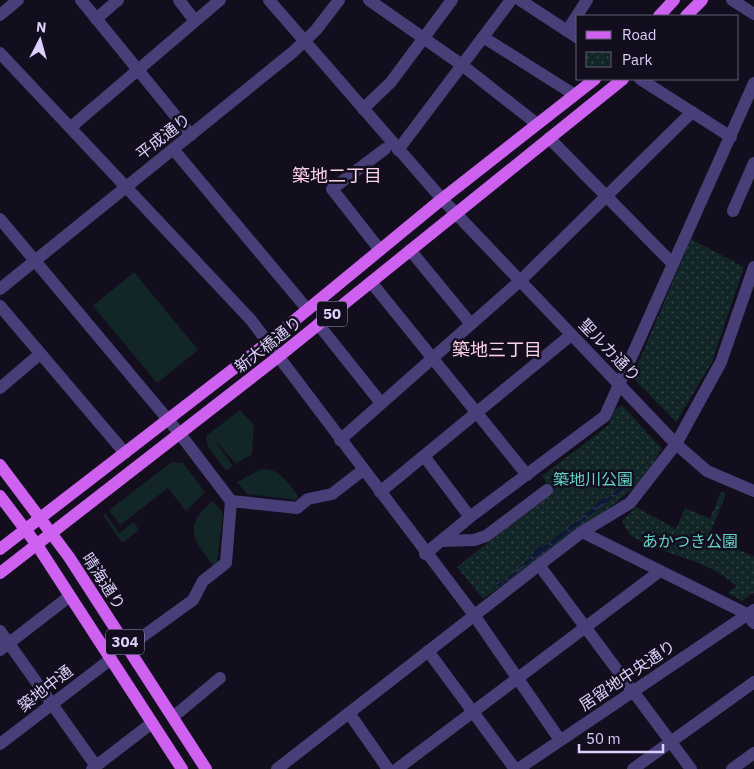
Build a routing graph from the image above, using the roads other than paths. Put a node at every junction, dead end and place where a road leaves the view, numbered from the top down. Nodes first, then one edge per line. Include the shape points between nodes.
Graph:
1 (18, 0) edge
2 (81, 0) edge
3 (118, 0) edge
4 (179, 0) edge
5 (220, 0) edge
6 (269, 0) edge
7 (339, 0) edge
8 (368, 0) edge
9 (452, 0) edge
10 (511, 0) edge
11 (520, 0) edge
12 (587, 0) edge
13 (674, 0) edge
14 (702, 0) edge
15 (732, 0) edge
16 (754, 14) edge
17 (0, 15) edge
18 (580, 15) edge
19 (660, 15) edge
20 (687, 15) edge
21 (96, 19) junction
22 (195, 21) junction
23 (572, 34) edge
24 (483, 37) junction
25 (424, 39) junction
26 (305, 41) junction
27 (0, 53) edge
28 (462, 65) junction
29 (138, 70) junction
30 (594, 80) edge
31 (622, 80) edge
32 (642, 80) edge
33 (754, 84) edge
34 (575, 95) junction
35 (363, 109) junction
36 (692, 112) junction
37 (537, 124) junction
38 (71, 127) junction
39 (191, 135) junction
40 (731, 137) junction
41 (549, 138) junction
42 (173, 149) junction
43 (385, 149) dead end
44 (398, 150) junction
45 (754, 163) edge
46 (125, 187) junction
47 (606, 196) junction
48 (442, 199) junction
49 (734, 210) dead end
50 (455, 213) junction
51 (0, 219) edge
52 (380, 250) junction
53 (410, 250) junction
54 (34, 261) junction
55 (673, 264) junction
56 (754, 267) edge
57 (521, 280) junction
58 (371, 282) junction
59 (0, 289) edge
60 (0, 306) edge
61 (308, 310) junction
62 (318, 324) junction
63 (471, 324) junction
64 (571, 334) junction
65 (267, 343) junction
66 (40, 354) junction
67 (278, 357) junction
68 (432, 358) junction
69 (620, 384) junction
70 (0, 388) edge
71 (381, 404) junction
72 (477, 412) junction
73 (168, 421) junction
74 (180, 434) junction
75 (340, 440) junction
76 (676, 444) junction
77 (124, 453) junction
78 (424, 456) junction
79 (0, 465) edge
80 (363, 470) junction
81 (527, 475) junction
82 (547, 490) dead end
83 (754, 491) edge
84 (380, 492) junction
85 (0, 496) edge
86 (232, 501) junction
87 (470, 517) junction
88 (40, 518) junction
89 (25, 529) junction
90 (582, 532) junction
91 (52, 534) junction
92 (443, 541) junction
93 (37, 545) junction
94 (0, 549) edge
95 (426, 554) junction
96 (539, 565) junction
97 (660, 571) junction
98 (0, 574) edge
99 (70, 596) junction
100 (474, 615) junction
101 (752, 616) edge
102 (585, 627) junction
103 (0, 631) edge
104 (4, 647) edge
105 (128, 648) junction
106 (428, 651) junction
107 (111, 659) junction
108 (220, 678) dead end
109 (517, 678) junction
110 (754, 682) edge
111 (632, 691) junction
112 (52, 704) junction
113 (473, 711) junction
114 (349, 713) junction
115 (173, 717) junction
116 (152, 723) junction
117 (560, 740) junction
118 (670, 742) junction
119 (0, 744) edge
120 (754, 753) edge
121 (94, 768) edge
122 (182, 769) edge
123 (206, 769) edge
124 (277, 769) edge
125 (388, 769) edge
126 (396, 769) edge
127 (516, 769) edge
128 (633, 769) edge
129 (691, 769) edge
130 (732, 769) edge

1 - 17 street
2 - 21 street
3 - 21 street
4 - 22 street
5 - 22 street
6 - 26 street, 聖ルカ通り
7 - 26 street, 平成通り
8 - 25 street
9 - 25 street
10 - 24 street
11 - 23 street
12 - 18 street
13 - 19 main road
14 - 20 main road
15 - 16 street
21 - 29 street
22 - 29 street
24 - 28 street
24 - 34 street
25 - 28 street
25 - 35 street via 391,82
26 - 35 street, 聖ルカ通り
26 - 39 street, 平成通り
27 - 38 street
28 - 37 street
28 - 44 street
29 - 38 street
29 - 39 street
30 - 34 main road, 新大橋通り / 50
31 - 41 main road, 新大橋通り / 50
32 - 36 street
33 - 40 street
34 - 37 main road, 新大橋通り / 50
35 - 44 street, 聖ルカ通り
36 - 40 street
36 - 47 street
37 - 48 main road, 新大橋通り / 50
38 - 46 street
39 - 42 street, 平成通り
40 - 55 street
41 - 47 street
41 - 50 main road, 新大橋通り / 50
42 - 46 street, 平成通り
42 - 61 street
43 - 52 street via 332,189
44 - 48 street, 聖ルカ通り
45 - 49 street
46 - 54 street, 平成通り
46 - 65 street via 251,320
47 - 55 street
47 - 57 street
48 - 50 street, 聖ルカ通り
48 - 52 main road, 新大橋通り / 50
50 - 53 main road, 新大橋通り / 50
50 - 57 street, 聖ルカ通り
51 - 54 street
52 - 61 main road, 新大橋通り / 50
53 - 58 main road, 新大橋通り / 50
53 - 63 street
54 - 59 street, 平成通り
54 - 73 street
55 - 69 street
56 - 76 street via 721,362
57 - 63 street
57 - 64 street, 聖ルカ通り
58 - 62 main road, 新大橋通り / 50
58 - 68 street
60 - 66 street
61 - 65 main road, 新大橋通り / 50
62 - 67 main road, 新大橋通り / 50
62 - 71 street
63 - 68 street
64 - 69 street, 聖ルカ通り
64 - 72 street
65 - 67 street
65 - 73 main road, 新大橋通り / 50
66 - 70 street
66 - 77 street
67 - 74 main road, 新大橋通り / 50
67 - 75 street
68 - 71 street
68 - 72 street
69 - 76 street, 聖ルカ通り
69 - 81 street via 605,416
71 - 75 street
72 - 78 street
72 - 81 street
73 - 74 street
73 - 77 main road, 新大橋通り / 50
74 - 86 street
74 - 91 main road, 新大橋通り / 50
75 - 80 street
76 - 83 street, 聖ルカ通り via 707,471
76 - 90 street via 630,503
77 - 88 main road, 新大橋通り / 50
78 - 84 street
78 - 87 street
79 - 88 main road, 晴海通り / 304
80 - 84 street
80 - 86 street via 332,494 308,499 297,508
81 - 87 street
82 - 92 street via 486,536 474,540
84 - 95 street
85 - 89 main road, 304
86 - 105 street via 226,564 203,581 193,600
87 - 92 street
88 - 89 main road, 新大橋通り / 50
88 - 91 main road, 晴海通り / 304
89 - 93 main road, 304
89 - 94 main road, 新大橋通り / 50
90 - 96 street
90 - 97 street
91 - 93 main road, 新大橋通り / 50
91 - 105 main road, 晴海通り / 304
92 - 95 street
93 - 98 main road, 新大橋通り / 50
93 - 99 main road, 304
95 - 100 street
96 - 100 street
96 - 102 street
97 - 101 street
97 - 102 street
99 - 104 street
99 - 107 main road, 304
100 - 106 street
100 - 109 street
101 - 111 street, 居留地中央通り
102 - 109 street
102 - 111 street
103 - 104 street
104 - 112 street
105 - 115 main road, 晴海通り / 304
106 - 113 street
106 - 114 street
107 - 112 street, 築地中通
107 - 116 main road, 304
108 - 115 street
109 - 113 street
109 - 117 street
110 - 118 street
111 - 117 street, 居留地中央通り
111 - 118 street
112 - 119 street, 築地中通
112 - 121 street
113 - 126 street
113 - 127 street
114 - 124 street
114 - 125 street
115 - 123 main road, 晴海通り / 304
116 - 121 street
116 - 122 main road, 304
117 - 127 street, 居留地中央通り
118 - 128 street
118 - 129 street
120 - 130 street

